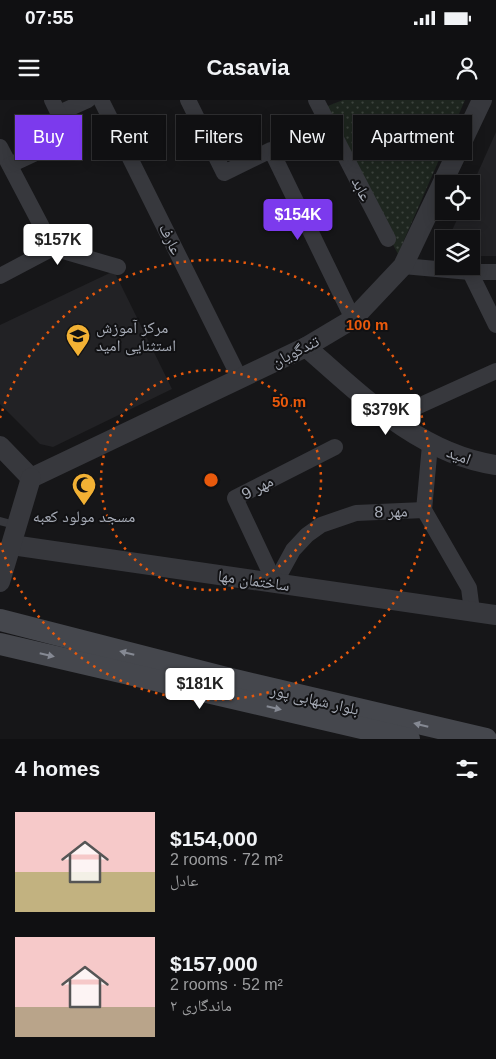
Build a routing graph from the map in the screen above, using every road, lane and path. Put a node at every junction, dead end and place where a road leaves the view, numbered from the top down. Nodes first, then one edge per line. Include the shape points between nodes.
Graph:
1 (88, 100) edge
2 (101, 100) edge
3 (188, 100) edge
4 (482, 100) edge
5 (319, 106) edge
6 (55, 107) edge
7 (0, 147) edge
8 (10, 165) junction
9 (388, 239) dead end
10 (53, 248) junction
11 (402, 266) junction
12 (118, 267) dead end
13 (435, 269) edge
14 (480, 272) edge
15 (496, 272) edge
16 (471, 275) edge
17 (0, 276) edge
18 (353, 319) junction
19 (496, 325) edge
20 (306, 347) junction
21 (495, 375) edge
22 (240, 379) junction
23 (392, 418) junction
24 (430, 444) junction
25 (0, 446) edge
26 (335, 447) dead end
27 (496, 466) edge
28 (31, 478) junction
29 (424, 510) junction
30 (9, 523) edge
31 (12, 545) junction
32 (0, 582) edge
33 (275, 583) junction
34 (472, 611) junction
35 (496, 615) edge
36 (0, 620) edge
37 (0, 644) edge
38 (219, 686) junction
39 (409, 739) edge
40 (486, 739) edge

1 - 6 street
2 - 22 street, عارف
3 - 18 street via 224,173 271,150
4 - 11 street, تندگویان
5 - 9 street, عابد
6 - 8 street via 70,137
7 - 8 street
8 - 10 street
10 - 12 street
10 - 17 street
11 - 13 street
11 - 18 street, تندگویان
14 - 15 street
16 - 19 street
18 - 20 street, تندگویان
20 - 22 street, تندگویان
20 - 23 street, امید via 371,404
21 - 23 street
22 - 28 street, تندگویان
23 - 24 street, امید
24 - 27 street, امید via 479,463
24 - 29 street
25 - 28 street
26 - 33 street, مهر 9 via 235,498
28 - 30 street
29 - 33 street, مهر 8 via 356,512 321,525 293,550
29 - 34 street, مهر 8 via 469,588
30 - 31 street
31 - 32 street
31 - 33 street, ساختمان مها
33 - 34 street, ساختمان مها
34 - 35 street, ساختمان مها
38 -> 36 main road, بلوار شهابی پور
37 -> 38 main road, بلوار شهابی پور
38 -> 39 main road, بلوار شهابی پور
40 -> 38 main road, بلوار شهابی پور

